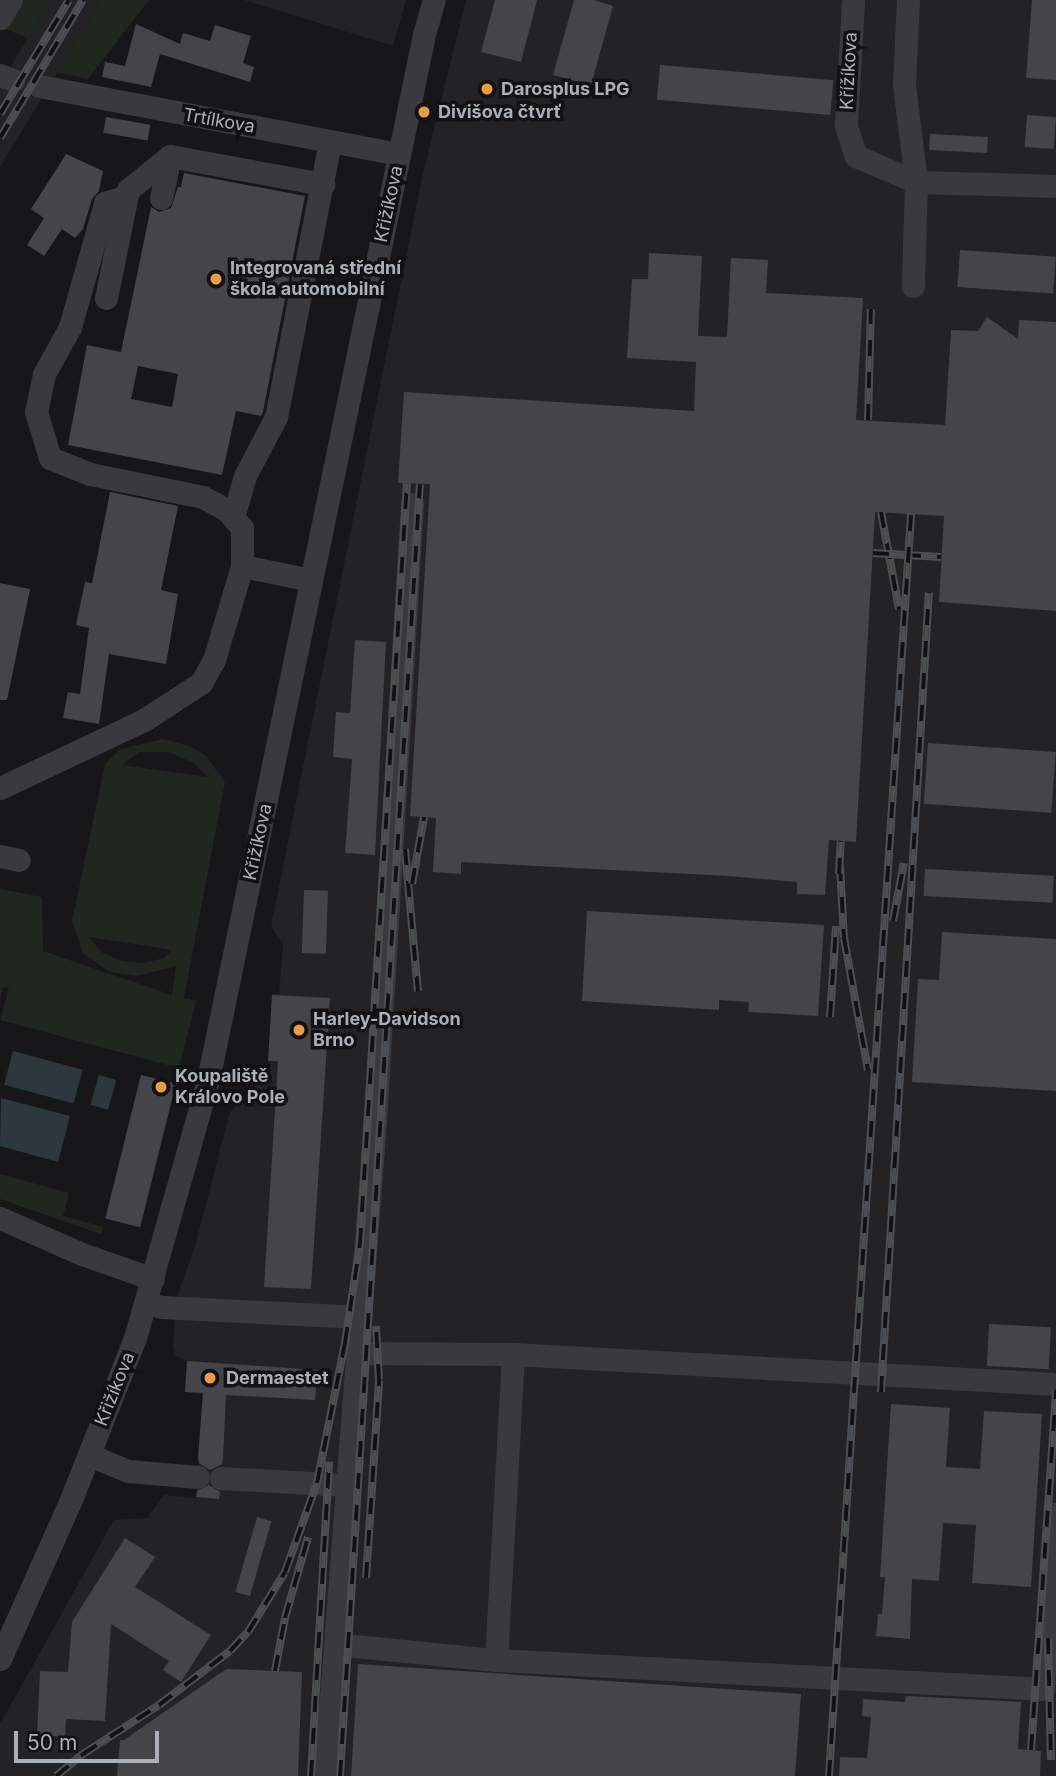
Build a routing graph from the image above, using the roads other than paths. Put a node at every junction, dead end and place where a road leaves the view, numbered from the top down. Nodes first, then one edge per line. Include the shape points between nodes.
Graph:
1 (11, 0) edge
2 (434, 0) edge
3 (908, 0) edge
4 (853, 3) dead end
5 (0, 18) edge
6 (39, 86) dead end
7 (330, 142) junction
8 (399, 154) junction
9 (170, 156) junction
10 (916, 182) junction
11 (323, 184) junction
12 (1056, 186) edge
13 (127, 196) junction
14 (161, 198) dead end
15 (913, 286) dead end
16 (106, 298) dead end
17 (412, 504) dead end
18 (233, 517) junction
19 (242, 566) junction
20 (311, 580) junction
21 (0, 788) edge
22 (0, 1218) edge
23 (153, 1279) junction
24 (146, 1303) junction
25 (359, 1317) junction
26 (356, 1353) junction
27 (513, 1354) junction
28 (1056, 1384) edge
29 (89, 1455) junction
30 (346, 1485) junction
31 (1056, 1513) edge
32 (335, 1644) junction
33 (0, 1659) edge
34 (496, 1660) junction
35 (325, 1776) edge

1 - 5 street
2 - 8 street, Křižíkova
3 - 10 street via 904,85
4 - 10 street, Křížíkova via 846,126 856,156
6 - 7 street, Trtílkova
7 - 8 street, Trtílkova
7 - 11 street
8 - 20 street, Křižíkova
9 - 11 street
9 - 13 street via 128,190
9 - 14 street
10 - 12 street, Křížíkova
10 - 15 street
11 - 18 street via 276,417 245,476
13 - 16 street
13 - 18 street via 105,203 70,327 44,374 36,412 50,458 90,474 203,497
17 - 25 street
18 - 19 street via 242,528
19 - 20 street
19 - 21 street via 214,660 201,683 144,720
20 - 23 street, Křižíkova via 208,1080
22 - 23 street
23 - 24 street, Křižíkova
24 - 25 street via 167,1308
24 - 29 street, Křižíkova
25 - 26 street
26 - 27 street
26 - 30 street
27 - 28 street
27 - 34 street
29 - 30 street via 128,1471
29 - 33 street, Křižíkova
30 - 32 street
31 - 34 street via 1043,1689
32 - 34 street
32 - 35 street

